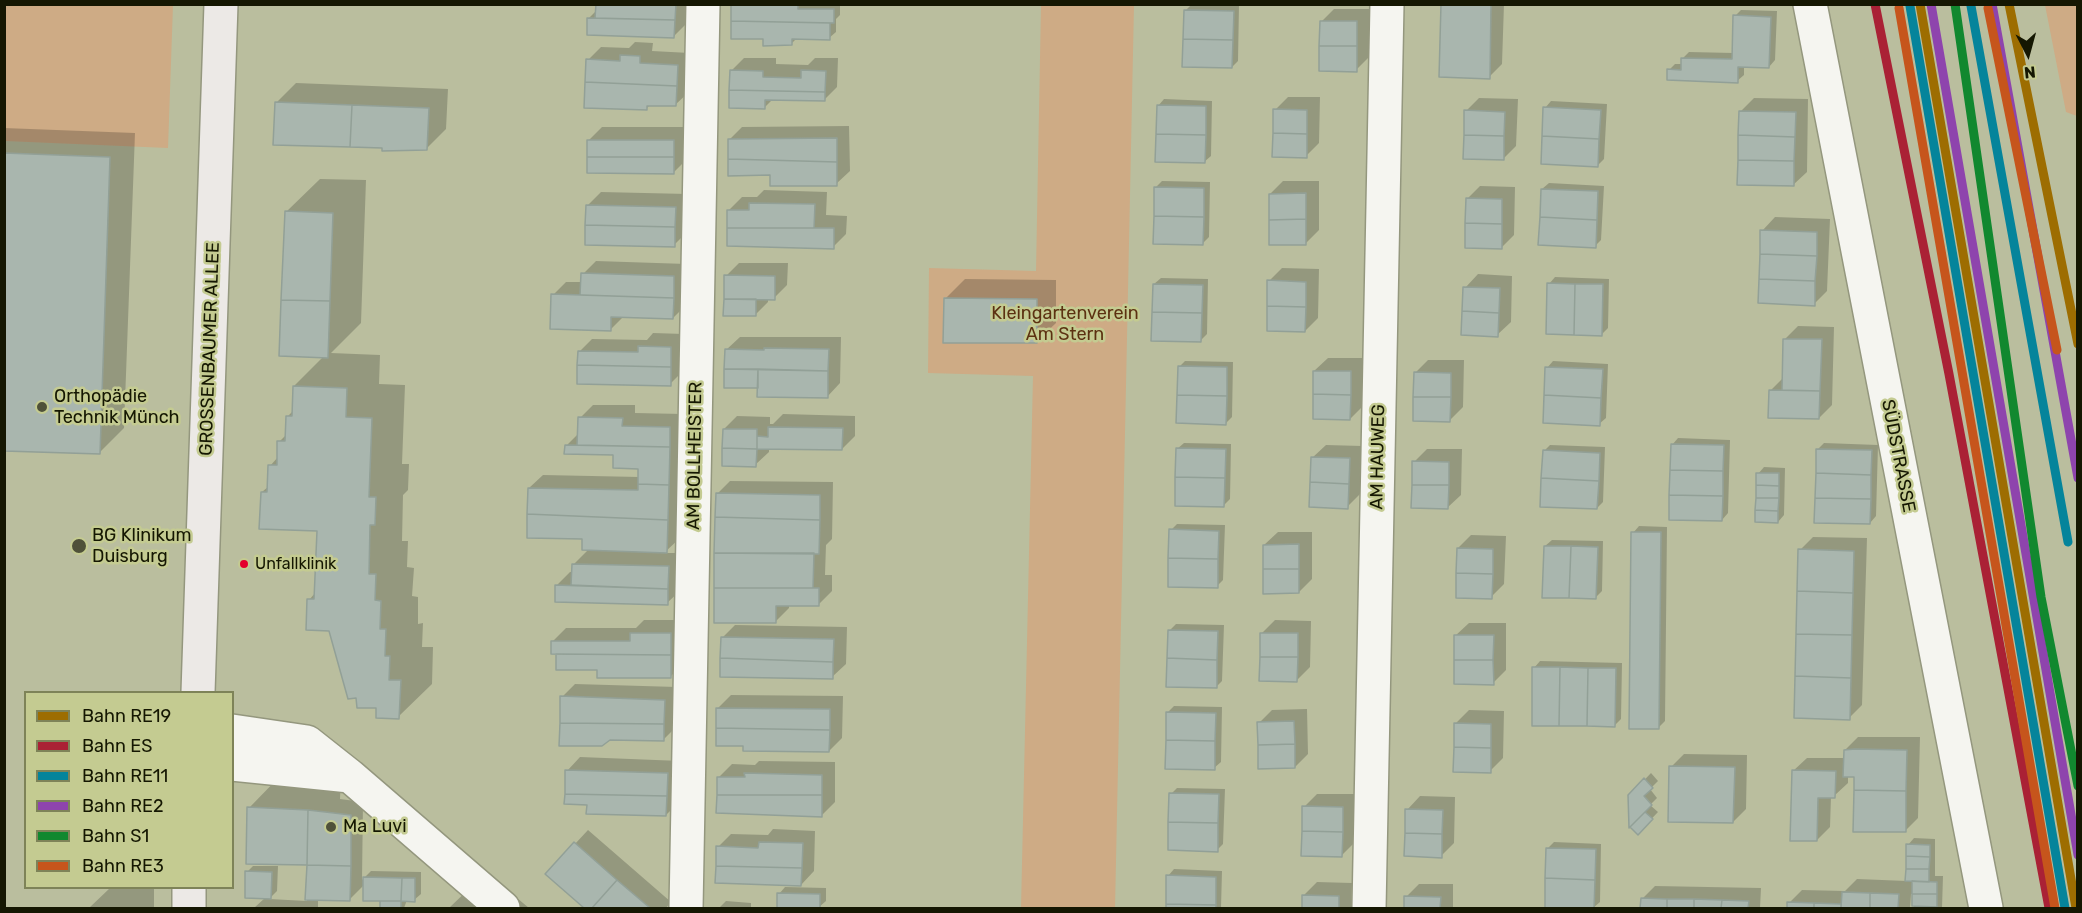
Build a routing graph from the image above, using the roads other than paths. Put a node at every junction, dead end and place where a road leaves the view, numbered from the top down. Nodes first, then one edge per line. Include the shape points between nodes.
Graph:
1 (221, 4) edge
2 (703, 4) edge
3 (1387, 4) edge
4 (1810, 4) edge
5 (198, 691) edge
6 (234, 731) edge
7 (234, 764) edge
8 (350, 776) junction
9 (189, 889) edge
10 (189, 909) edge
11 (503, 909) edge
12 (686, 909) edge
13 (1369, 909) edge
14 (1986, 909) edge

1 - 5 main road, GROSSENBAUMER ALLEE
2 - 12 street, AM BOLLHEISTER
3 - 13 street, AM HAUWEG
4 - 14 street, SÜDSTRASSE
6 - 8 street via 307,742
7 - 8 street
8 - 11 street
9 - 10 main road

